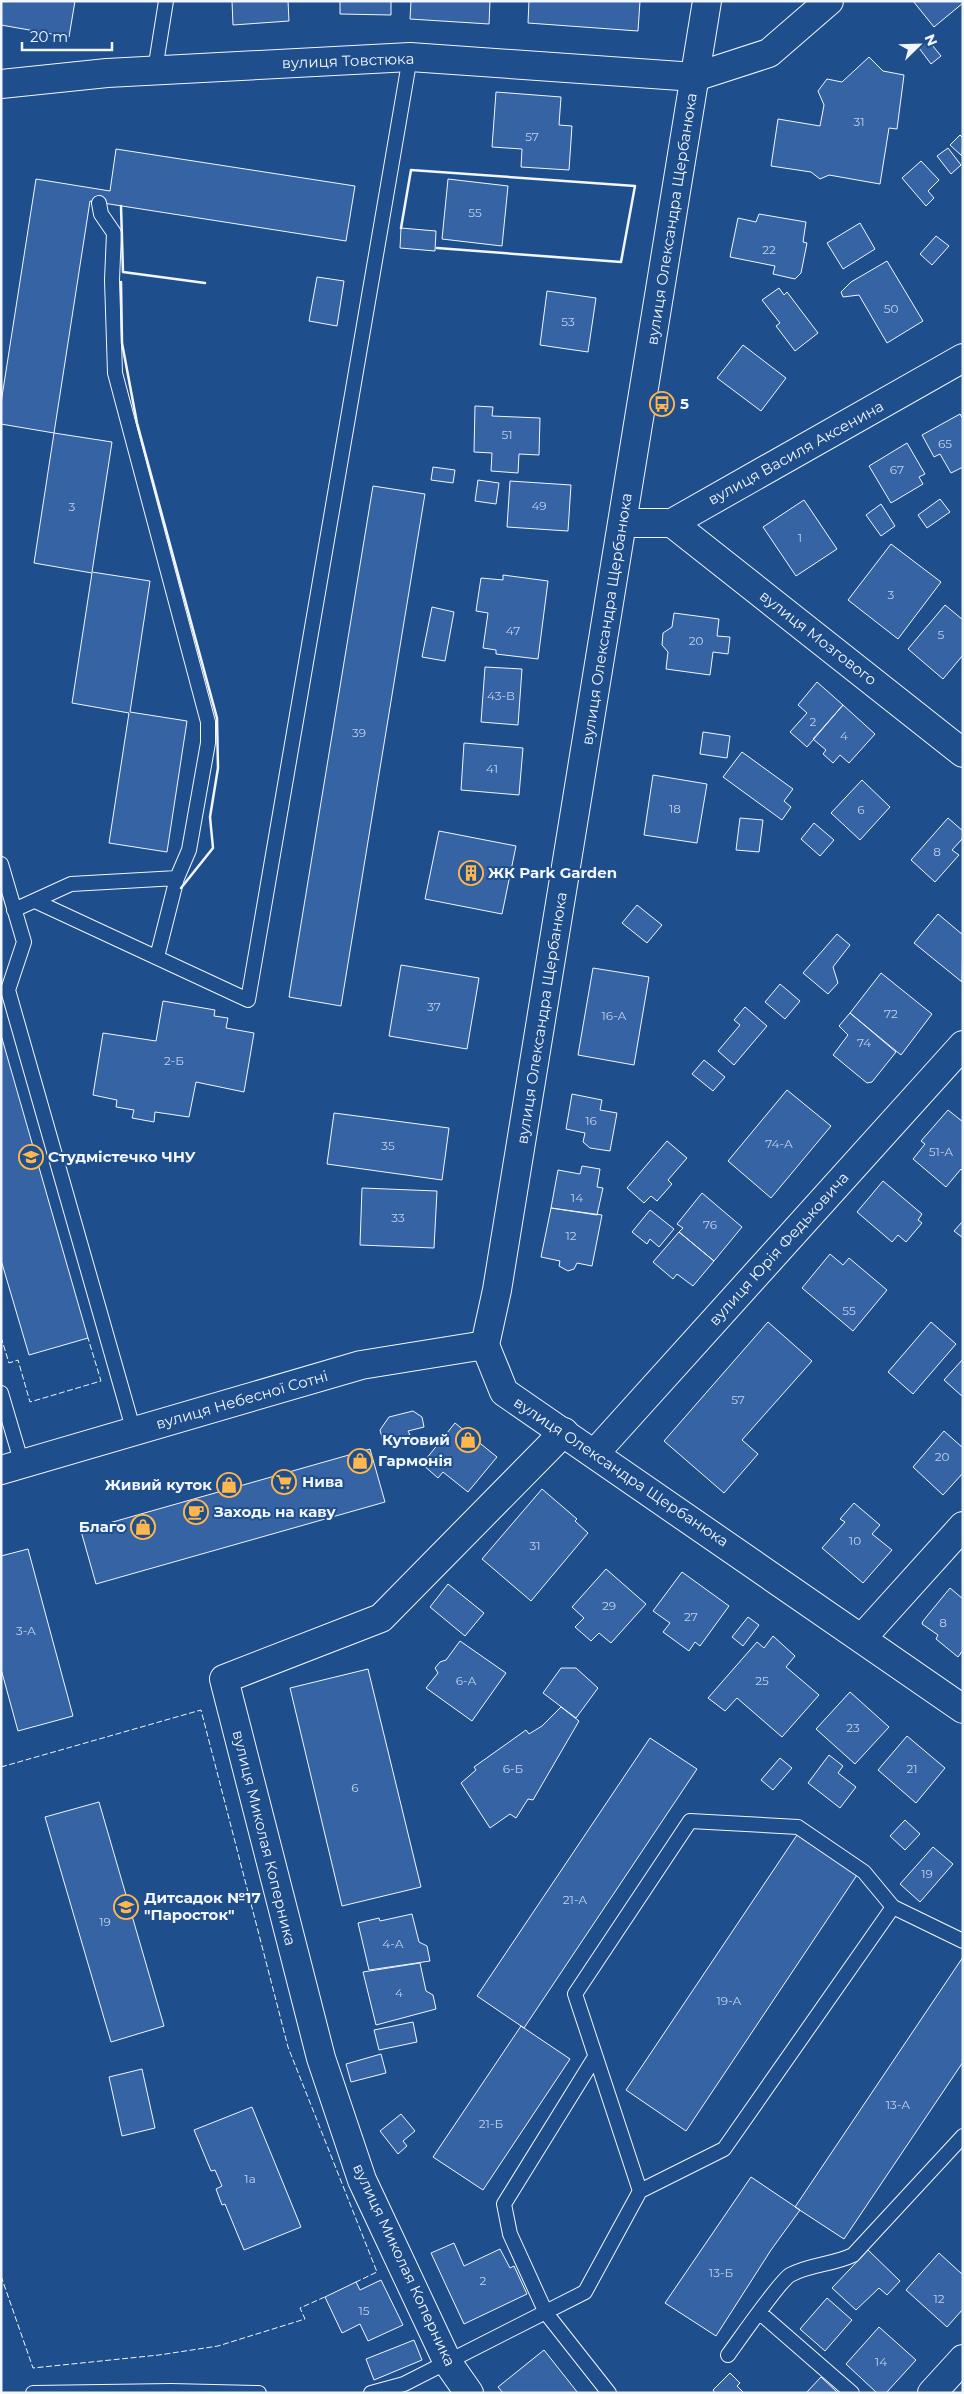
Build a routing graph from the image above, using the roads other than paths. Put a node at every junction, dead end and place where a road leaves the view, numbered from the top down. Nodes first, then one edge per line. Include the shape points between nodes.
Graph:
1 (166, 1) edge
2 (708, 1) edge
3 (829, 1) edge
4 (410, 58) junction
5 (155, 70) junction
6 (695, 77) junction
7 (1, 84) edge
8 (99, 202) dead end
9 (963, 358) edge
10 (623, 523) junction
11 (672, 523) junction
12 (963, 753) edge
13 (1, 864) edge
14 (177, 878) junction
15 (35, 901) junction
16 (14, 910) junction
17 (157, 957) junction
18 (963, 1045) edge
19 (485, 1345) junction
20 (1, 1393) edge
21 (134, 1432) junction
22 (564, 1432) junction
23 (595, 1453) junction
24 (12, 1467) edge
25 (963, 1526) edge
26 (862, 1638) junction
27 (963, 1709) edge
28 (894, 1907) junction
29 (963, 1940) edge
30 (595, 2056) junction
31 (963, 2136) edge
32 (640, 2191) junction
33 (546, 2313) junction
34 (760, 2313) junction
35 (728, 2355) dead end
36 (963, 2359) edge
37 (448, 2363) junction
38 (33, 2393) edge
39 (259, 2393) edge
40 (370, 2393) edge
41 (468, 2393) edge
42 (609, 2393) edge
43 (852, 2393) edge
44 (932, 2393) edge

1 - 5 lane
2 - 6 street, вулиця Олександра Щербанюка
3 - 6 street via 770,53
4 - 5 street, вулиця Товстюка
4 - 6 street, вулиця Товстюка
4 - 17 lane via 248,1000
5 - 7 street, вулиця Товстюка
6 - 10 street, вулиця Олександра Щербанюка
8 - 14 lane via 101,214 114,233 114,373 208,722 208,743 189,850
9 - 11 street, вулиця Василя Аксенина
10 - 11 street, вулиця Василя Аксенина
10 - 19 street, вулиця Олександра Щербанюка via 497,1290
11 - 12 street, вулиця Мозгового
13 - 16 lane
14 - 15 lane via 71,884
14 - 17 lane
15 - 16 lane
15 - 17 lane
16 - 21 lane via 24,942 8,990
18 - 23 street, вулиця Юрія Федьковича
19 - 21 street, вулиця Небесної Сотні via 362,1365
19 - 22 street, вулиця Олександра Щербанюка via 504,1392
20 - 24 lane
21 - 24 street, вулиця Небесної Сотні
22 - 23 street, вулиця Олександра Щербанюка
22 - 37 street, вулиця Миколая Коперника via 381,1618 224,1679 321,2058 362,2180
23 - 26 street, вулиця Олександра Щербанюка
25 - 26 street
26 - 27 street, вулиця Олександра Щербанюка
28 - 29 lane
28 - 30 lane via 864,1872 798,1827 690,1821 575,1994
28 - 32 lane via 724,2149
30 - 32 lane
30 - 33 lane via 504,2204 510,2234
31 - 34 lane via 853,2255 788,2276
32 - 33 lane via 585,2292
33 - 37 lane
33 - 42 lane
34 - 35 lane
34 - 43 lane
36 - 44 street
37 - 40 lane via 404,2384
37 - 41 street, вулиця Миколая Коперника
38 - 39 lane

